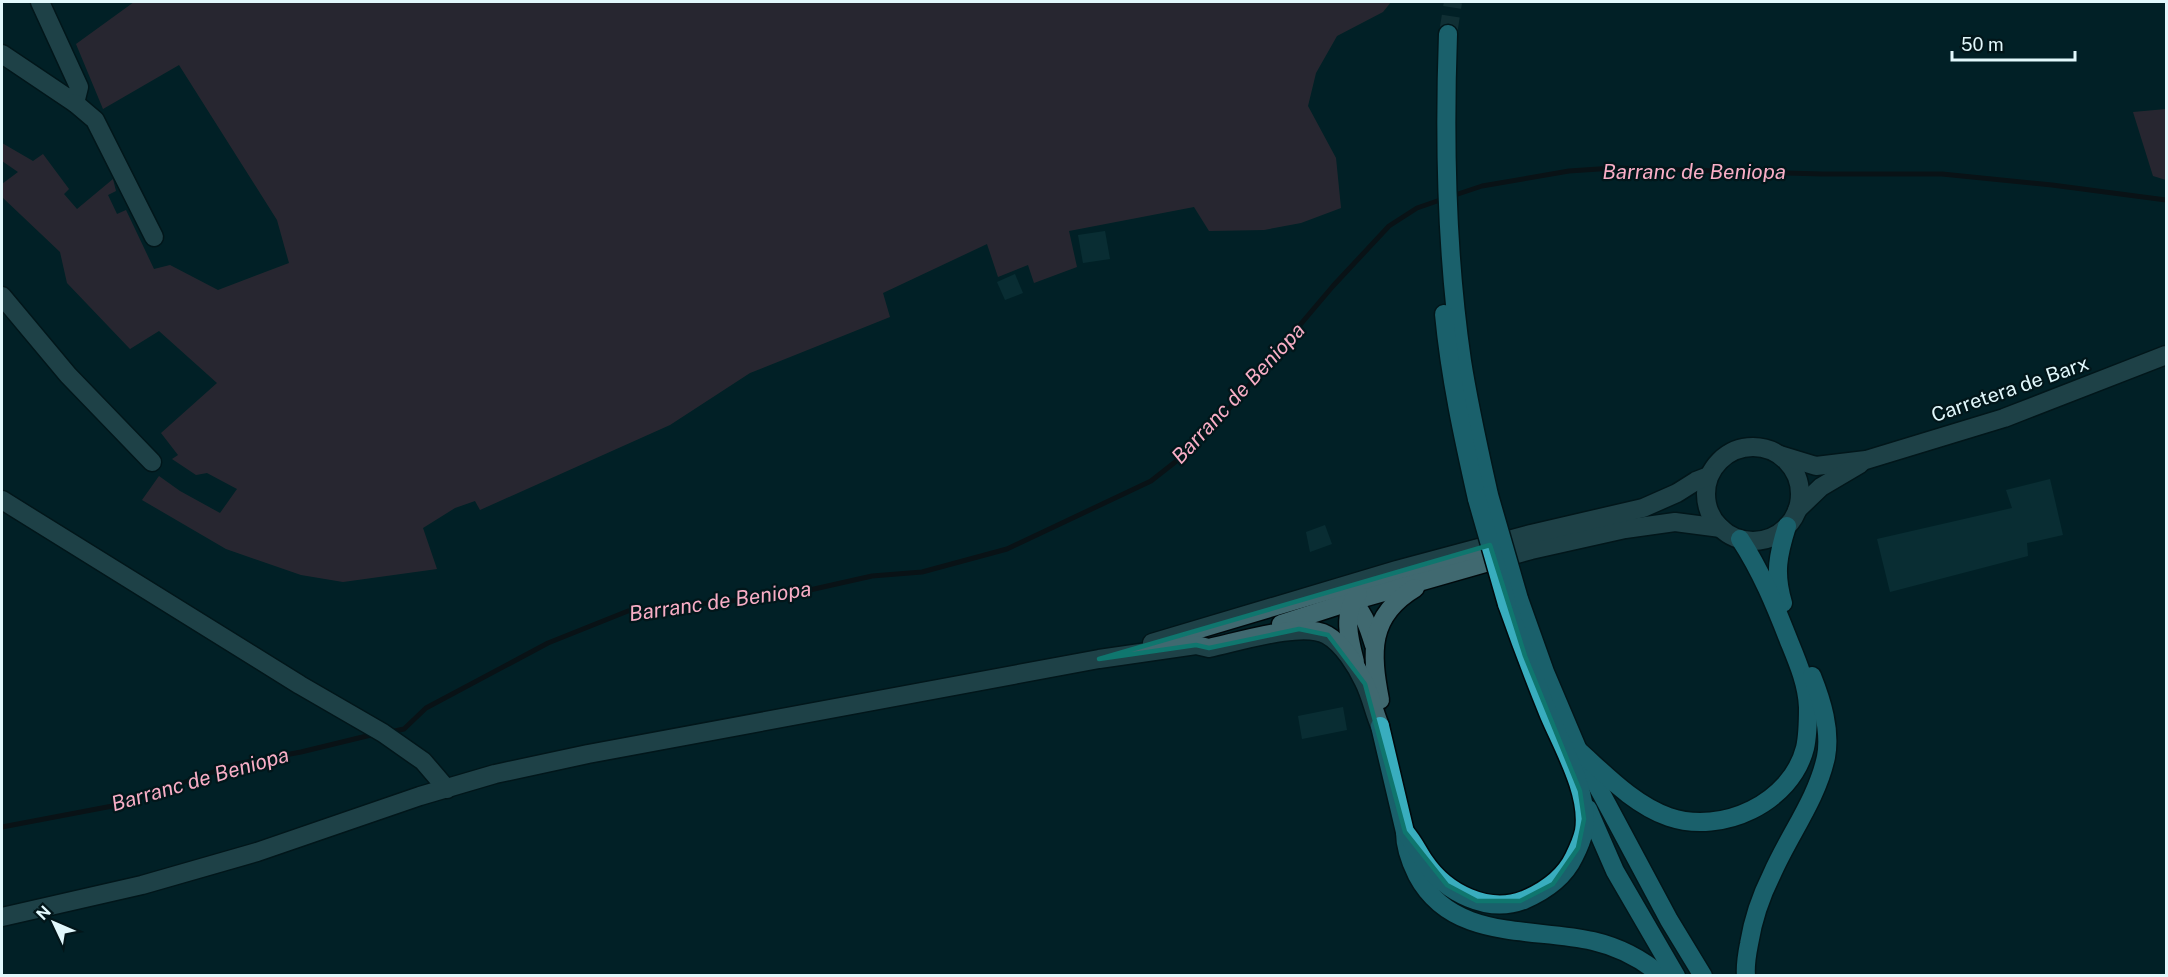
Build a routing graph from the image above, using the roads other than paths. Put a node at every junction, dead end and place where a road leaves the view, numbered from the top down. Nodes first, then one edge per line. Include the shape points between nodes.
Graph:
1 (40, 2) edge
2 (1449, 34) tunnel mouth
3 (2, 54) edge
4 (75, 104) junction
5 (154, 237) dead end
6 (2, 296) edge
7 (2166, 355) edge
8 (1780, 455) junction
9 (1866, 460) junction
10 (152, 462) dead end
11 (1709, 476) junction
12 (2, 500) edge
13 (1797, 510) junction
14 (1623, 513) junction
15 (1787, 526) junction
16 (1721, 528) junction
17 (1740, 539) junction
18 (1429, 579) junction
19 (1352, 601) junction
20 (1513, 602) junction
21 (1216, 625) junction
22 (1196, 645) junction
23 (1374, 645) junction
24 (1099, 659) junction
25 (1358, 671) junction
26 (1380, 726) junction
27 (1578, 750) junction
28 (447, 789) junction
29 (1580, 791) junction
30 (1405, 832) junction
31 (2, 917) edge
32 (1746, 971) edge
33 (1662, 975) edge
34 (1676, 975) edge
35 (1703, 975) edge

1 - 4 street via 79,87
2 - 20 highway, bridge via 1445,158 1435,184 1437,244 1455,361 1483,497
3 - 4 street
4 - 5 street via 95,120
6 - 10 street via 68,375
7 - 9 street, Carretera de Barx via 2004,418
8 - 9 street via 1816,466
8 - 11 street via 1768,449 1740,448 1727,454
8 - 13 street via 1798,480
9 - 13 street via 1821,488
11 - 14 street via 1643,508
11 - 16 street via 1707,504
12 - 28 street via 383,733 423,761
13 - 15 street
14 - 19 street via 1596,525 1361,591
14 - 21 street via 1398,570
15 - 17 street via 1765,539
15 - 32 highway via 1779,549 1779,590 1821,703 1827,733 1826,756 1815,790 1758,905
16 - 17 street
16 - 18 street via 1675,522 1625,529
17 - 27 highway via 1766,583 1805,683 1805,748 1788,780 1746,813 1720,821 1689,822 1646,806
18 - 19 street
18 - 23 street via 1401,596 1390,609
19 - 21 street via 1346,595 1231,626
19 - 22 street
19 - 23 street via 1366,620
19 - 25 street via 1348,623
20 - 27 highway
20 - 29 highway via 1525,656
21 - 24 street
22 - 24 street
22 - 25 street via 1209,648 1299,629 1315,631 1328,635
23 - 26 street
24 - 28 street via 588,754
25 - 26 street
26 - 30 highway
27 - 35 highway via 1669,920
28 - 31 street via 257,852
29 - 30 highway via 1584,831 1570,866 1537,894 1509,904 1478,901 1458,894 1434,873
29 - 34 highway via 1615,871
30 - 33 highway via 1405,848 1422,885 1460,917 1484,926 1614,947

